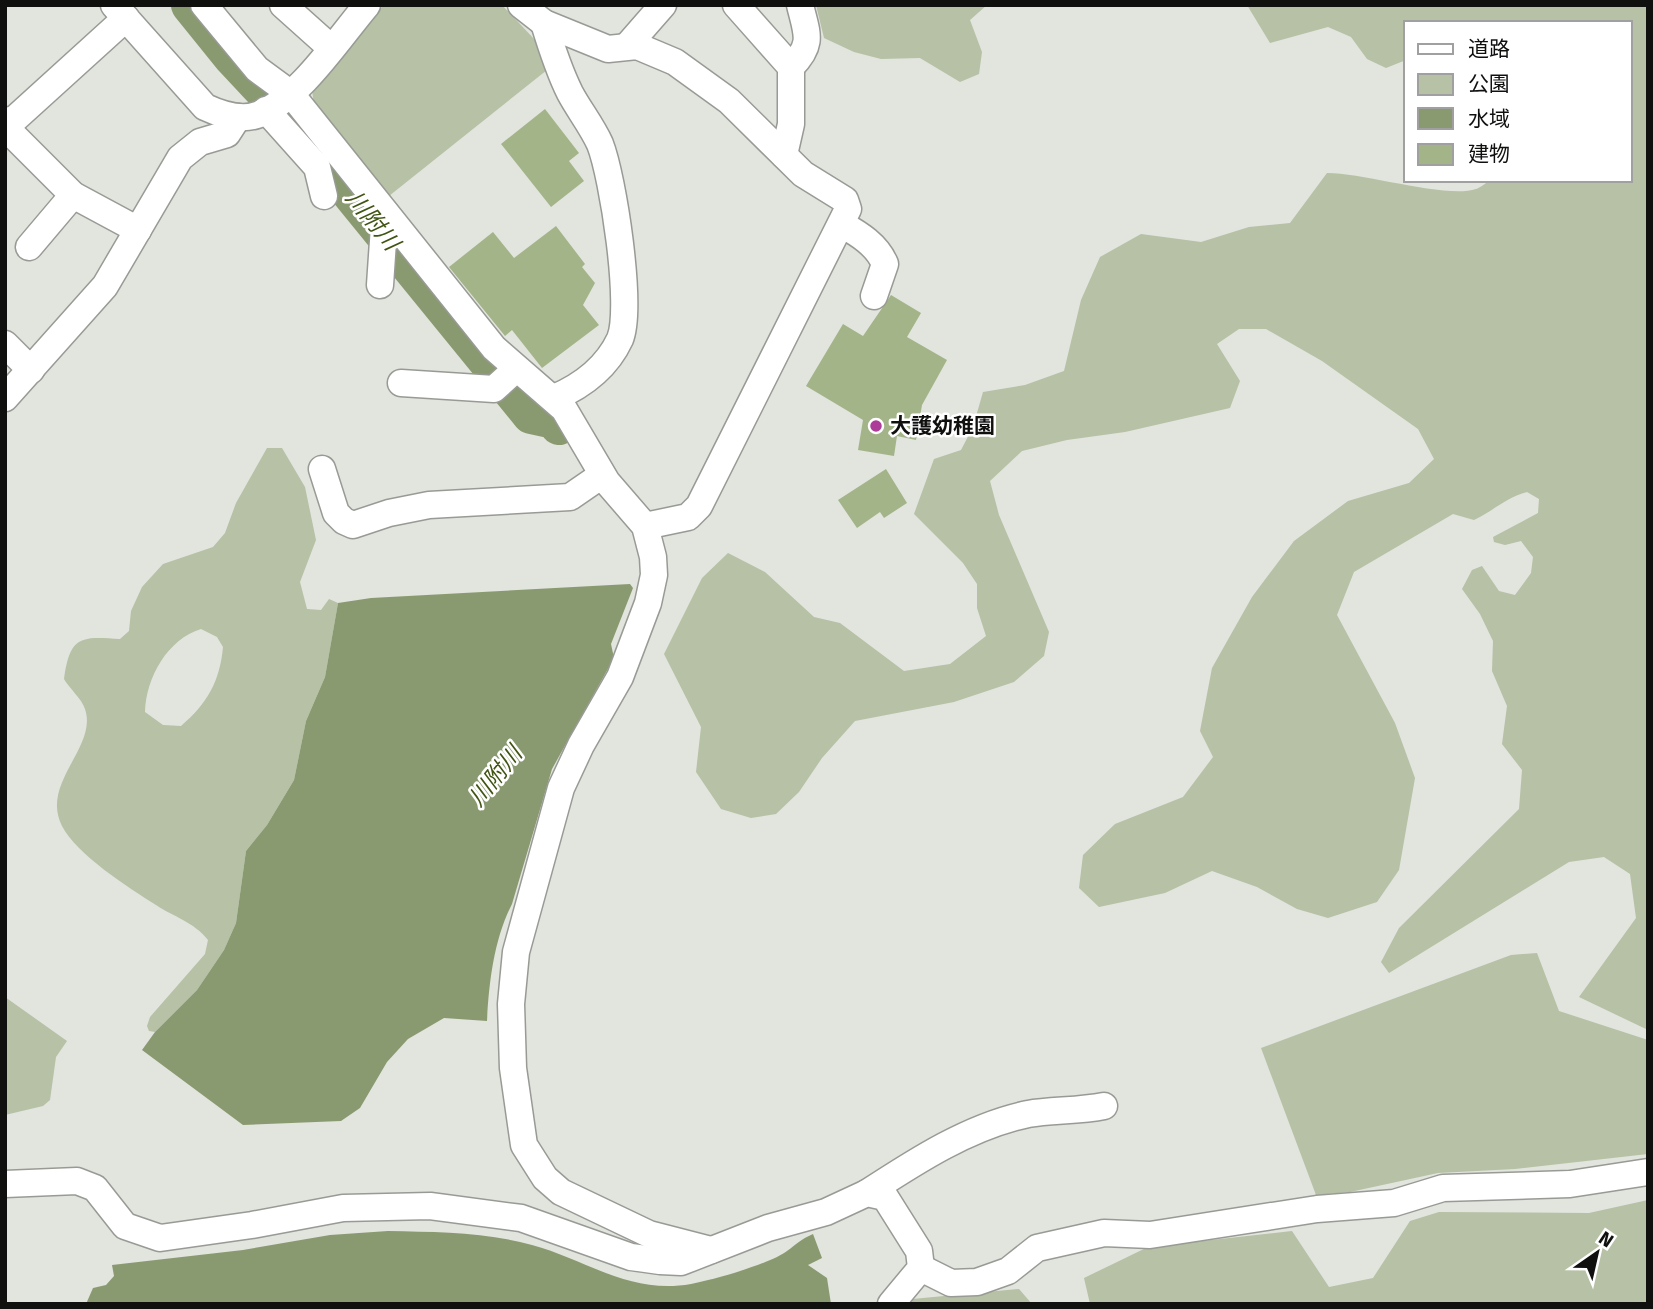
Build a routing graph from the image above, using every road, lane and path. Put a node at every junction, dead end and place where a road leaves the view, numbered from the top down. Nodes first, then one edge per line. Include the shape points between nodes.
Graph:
1 (204, 5) edge
2 (283, 5) edge
3 (521, 5) edge
4 (663, 5) edge
5 (736, 5) edge
6 (800, 5) edge
7 (364, 6) edge
8 (120, 12) edge
9 (544, 23) junction
10 (628, 45) junction
11 (331, 48) junction
12 (791, 67) junction
13 (278, 103) junction
14 (238, 117) junction
15 (7, 123) edge
16 (784, 155) junction
17 (74, 195) junction
18 (324, 196) dead end
19 (843, 225) junction
20 (384, 226) junction
21 (138, 230) junction
22 (29, 247) dead end
23 (380, 285) dead end
24 (874, 296) dead end
25 (5, 344) edge
26 (31, 370) junction
27 (508, 378) junction
28 (401, 383) dead end
29 (5, 398) edge
30 (564, 413) junction
31 (322, 469) dead end
32 (602, 475) junction
33 (662, 523) junction
34 (1104, 1106) dead end
35 (1648, 1172) edge
36 (5, 1184) edge
37 (867, 1193) junction
38 (711, 1250) junction
39 (921, 1268) junction
40 (891, 1304) edge

1 - 13 street via 257,69
2 - 11 street
3 - 9 street
4 - 10 street
5 - 12 street
6 - 12 street via 808,40 806,50
7 - 11 street
8 - 14 street via 205,107
8 - 15 street
9 - 10 street via 608,49
9 - 30 street via 569,91 600,144 623,274 621,335 611,357 574,390
10 - 16 street via 675,62 729,101
11 - 13 street
12 - 16 street via 791,124
13 - 14 street via 255,116
13 - 18 street via 317,167
13 - 20 street
14 - 21 street via 227,134 200,142 180,158
15 - 17 street via 12,134
16 - 19 street via 803,174 845,200 848,209
17 - 21 street
17 - 22 street
19 - 24 street via 859,234 885,264
19 - 33 street via 699,506 688,517
20 - 23 street
20 - 27 street via 494,348
21 - 26 street via 105,286
25 - 26 street
26 - 29 street
27 - 28 street via 494,389
27 - 30 street
30 - 32 street
31 - 32 street via 336,513 353,525 429,505 570,497
32 - 33 street
33 - 38 street via 648,603 620,677 581,744 562,788 516,952 511,1004 513,1068 524,1145 545,1178 561,1192 649,1234
34 - 37 street via 1030,1114 985,1128 918,1159
35 - 39 street via 1570,1184 1443,1188 1394,1203 1317,1209 1150,1235 1104,1233 1037,1248 1009,1270 977,1282 951,1283
36 - 38 street via 77,1181 95,1188 125,1226 160,1238 312,1212 385,1205 476,1210 521,1218 631,1258 681,1262
37 - 38 street via 826,1212
37 - 39 street via 886,1197 919,1251
39 - 40 street

